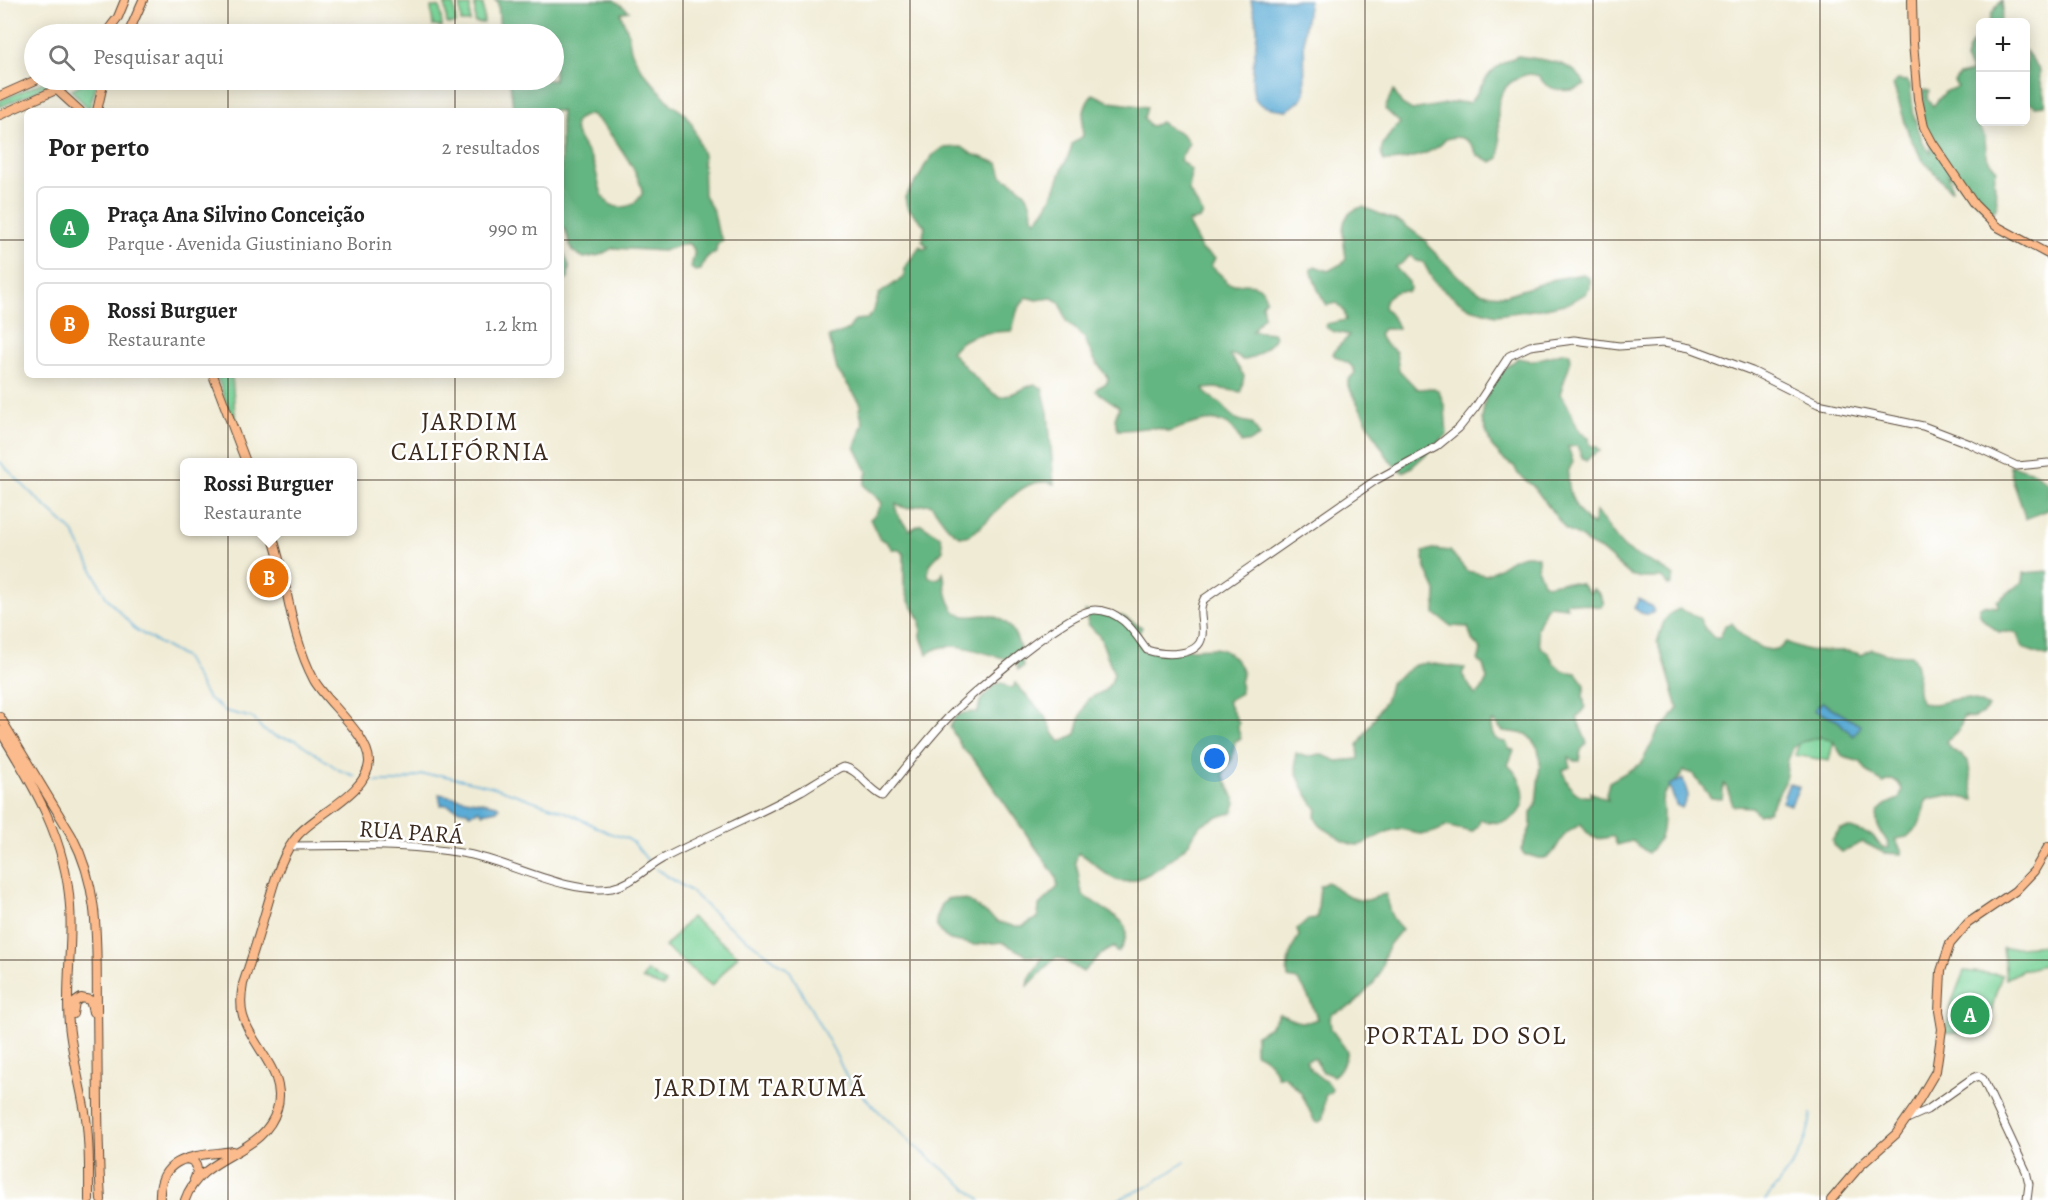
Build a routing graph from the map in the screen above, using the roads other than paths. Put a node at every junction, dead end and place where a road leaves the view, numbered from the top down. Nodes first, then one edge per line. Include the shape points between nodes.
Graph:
1 (143, 0) edge
2 (1912, 0) edge
3 (124, 5) edge
4 (112, 24) edge
5 (132, 24) edge
6 (133, 24) edge
7 (24, 85) edge
8 (55, 90) edge
9 (58, 90) edge
10 (102, 90) edge
11 (0, 96) edge
12 (77, 108) edge
13 (98, 108) edge
14 (0, 115) edge
15 (2048, 254) edge
16 (214, 378) edge
17 (244, 458) edge
18 (2048, 463) edge
19 (273, 536) edge
20 (0, 717) edge
21 (0, 730) edge
22 (290, 846) junction
23 (2048, 847) edge
24 (1916, 1106) junction
25 (1927, 1110) junction
26 (1907, 1119) junction
27 (99, 1129) junction
28 (237, 1151) junction
29 (185, 1159) junction
30 (192, 1184) junction
31 (91, 1200) edge
32 (102, 1200) edge
33 (160, 1200) edge
34 (185, 1200) edge
35 (1831, 1200) edge
36 (2027, 1200) edge

1 - 6 main road
2 - 15 main road via 1918,99 1932,142 1974,204 1996,226
3 - 4 main road
3 - 5 main road via 126,20
7 - 11 main road
8 - 14 main road
9 - 12 main road
10 - 13 main road
16 - 17 main road
18 - 22 street, RUA PARÁ via 2017,466 1923,426 1818,404 1752,371 1690,348 1664,343 1619,346 1574,340 1530,346 1509,356 1459,428 1436,447 1376,480 1204,599 1199,612 1202,637 1193,649 1172,654 1147,650 1124,620 1109,612 1093,610 1051,632 1014,659 946,720 883,796 842,767 657,862 628,883 612,888 587,887 470,855 432,849
19 - 22 main road via 308,668 319,688 357,733 369,759 361,782 305,828
20 - 27 main road via 80,850 91,881 97,930
21 - 31 main road via 36,789 61,854 70,904 69,1023 87,1132
22 - 28 main road via 280,866 241,994 243,1016 275,1077 278,1107 267,1130
23 - 24 main road via 2034,871 2015,891 1968,923 1950,944 1941,971 1942,1029 1936,1071
24 - 25 street
24 - 26 main road
25 - 26 street
25 - 36 street via 1971,1078 1983,1079 2026,1171
26 - 35 main road
27 - 31 main road via 95,1113 92,1005 81,998 74,1005 73,1023 93,1147
27 - 32 main road
28 - 29 main road
28 - 30 main road via 214,1163
29 - 30 main road via 196,1166
29 - 33 main road via 165,1175
30 - 34 main road

